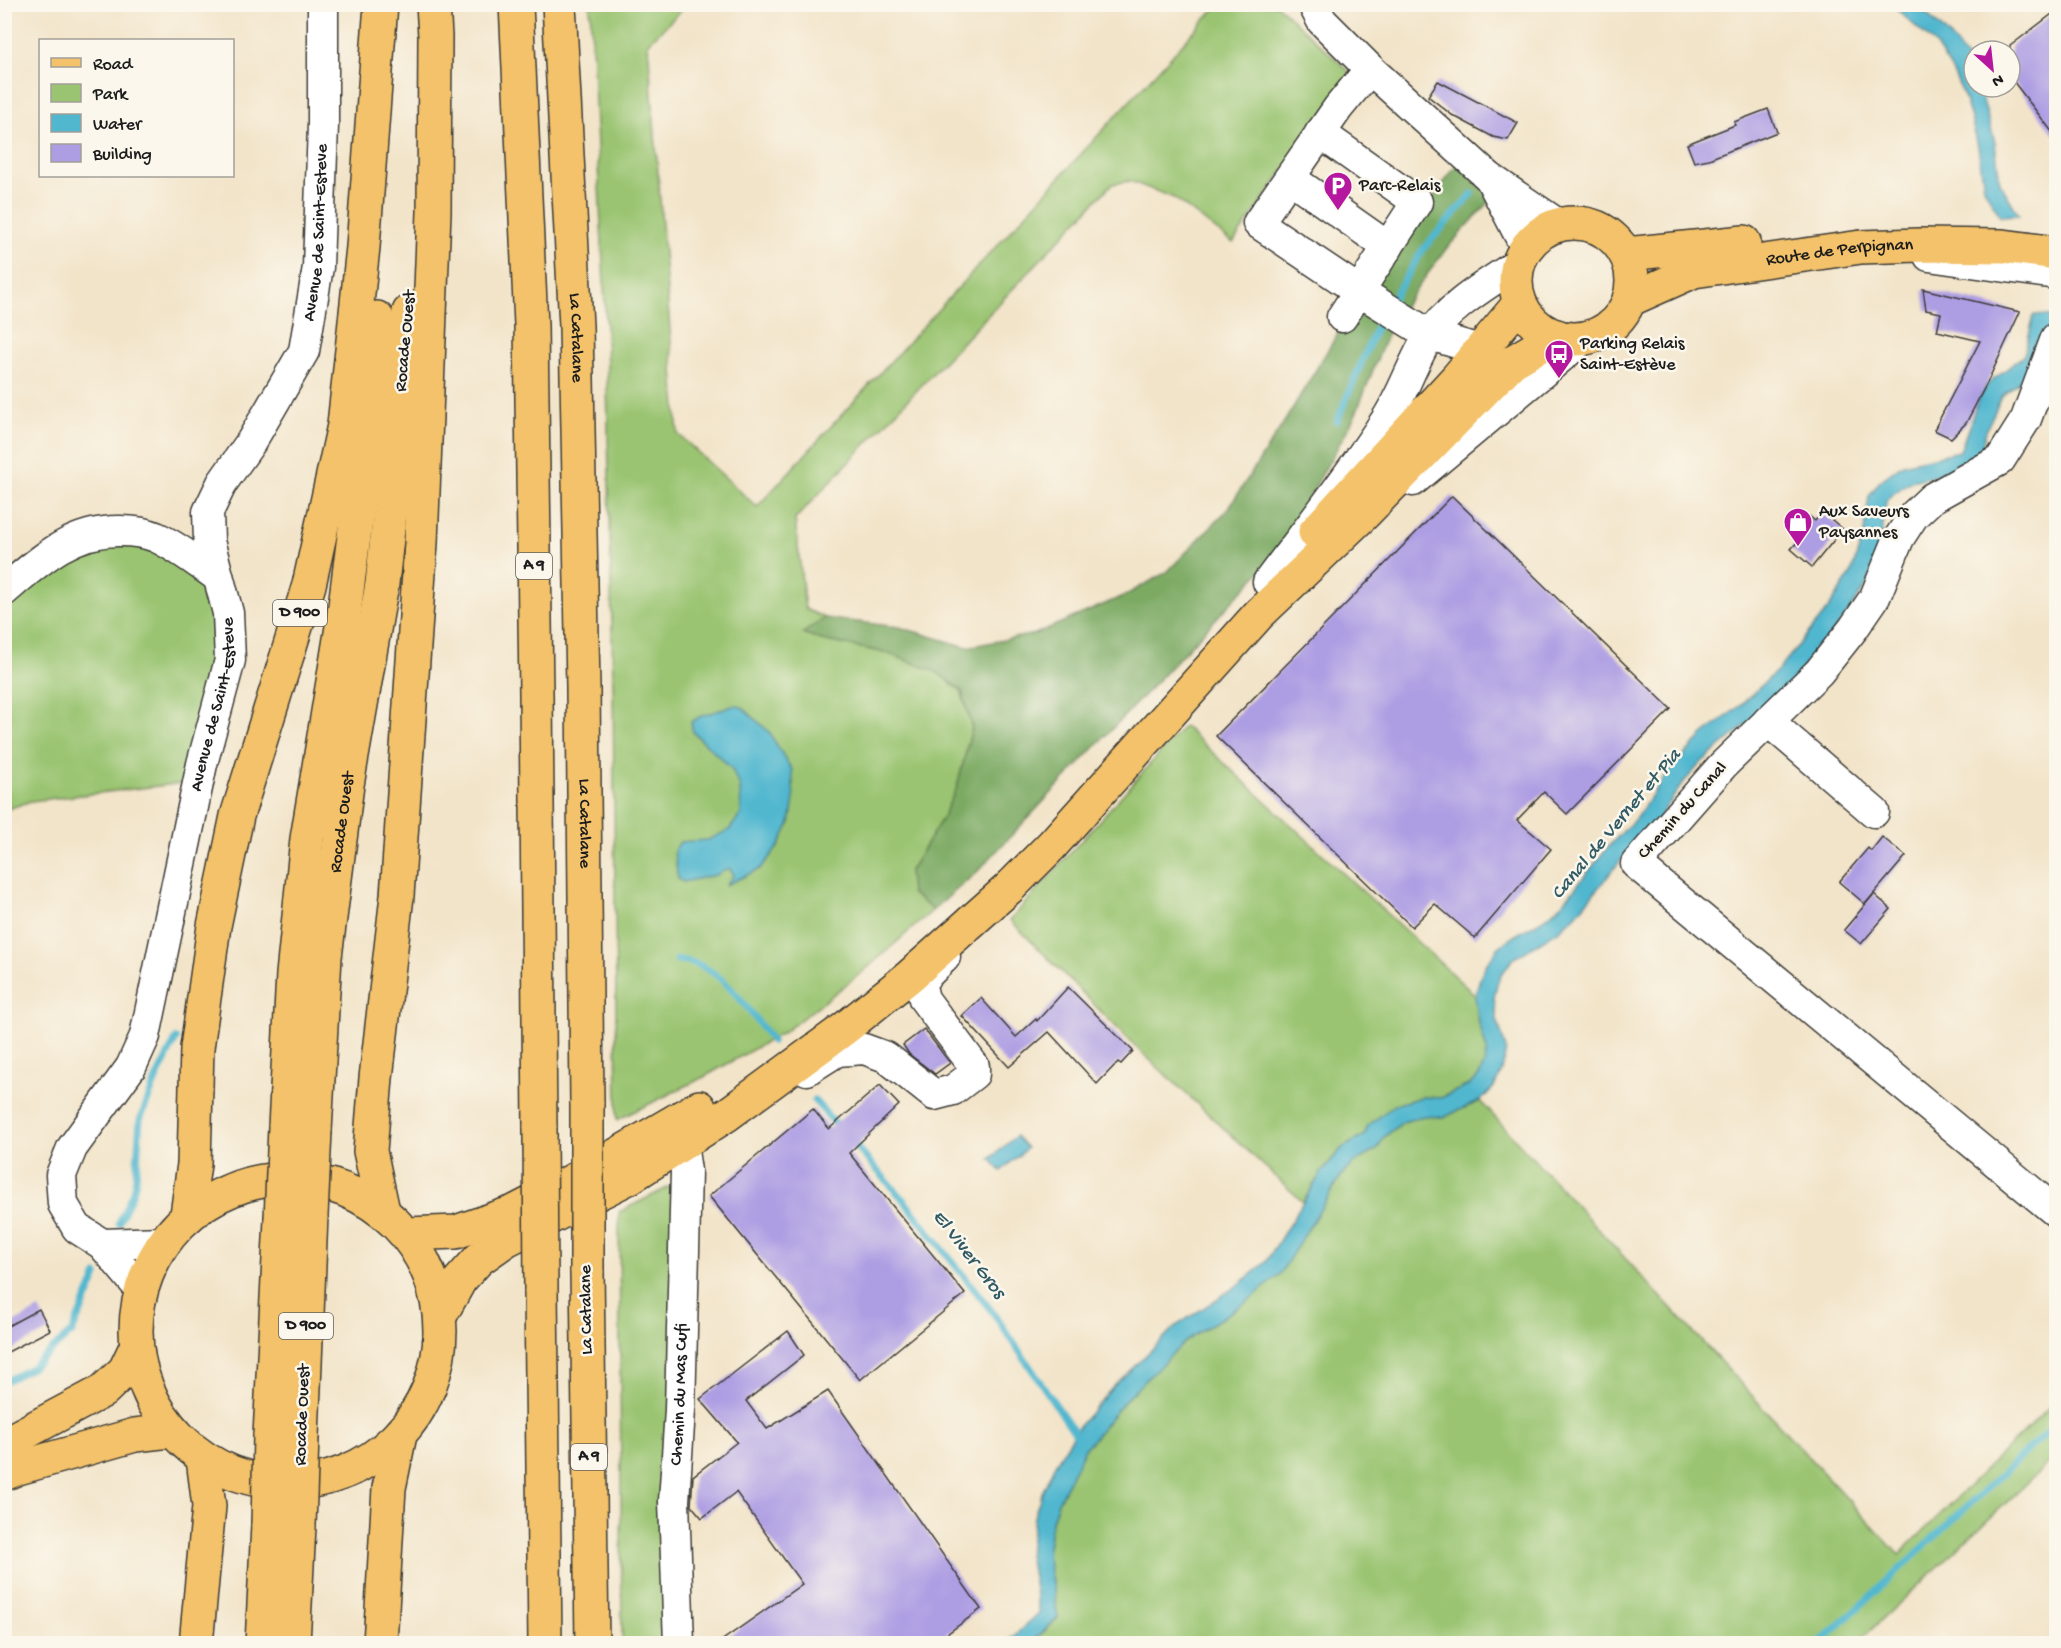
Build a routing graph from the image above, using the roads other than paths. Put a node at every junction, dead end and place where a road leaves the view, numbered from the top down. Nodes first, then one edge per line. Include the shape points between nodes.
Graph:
1 (323, 4) edge
2 (381, 4) edge
3 (413, 4) edge
4 (433, 4) edge
5 (516, 4) edge
6 (559, 4) edge
7 (1314, 10) edge
8 (1370, 69) junction
9 (1320, 133) junction
10 (1290, 178) junction
11 (1490, 178) junction
12 (1559, 225) junction
13 (2056, 236) edge
14 (1388, 247) junction
15 (1861, 247) junction
16 (2056, 253) edge
17 (1626, 254) junction
18 (1523, 255) junction
19 (2056, 274) edge
20 (1359, 291) junction
21 (1629, 300) junction
22 (1520, 303) junction
23 (1342, 317) dead end
24 (1430, 335) junction
25 (1570, 337) junction
26 (2056, 338) edge
27 (1480, 350) junction
28 (208, 512) junction
29 (155, 537) junction
30 (218, 577) junction
31 (1268, 582) junction
32 (4, 591) edge
33 (1768, 721) junction
34 (1874, 812) dead end
35 (1052, 845) junction
36 (728, 1114) junction
37 (300, 1129) junction
38 (682, 1144) junction
39 (383, 1211) junction
40 (2056, 1212) edge
41 (186, 1215) junction
42 (407, 1234) junction
43 (163, 1242) junction
44 (102, 1244) junction
45 (140, 1289) junction
46 (440, 1316) junction
47 (135, 1349) junction
48 (170, 1431) junction
49 (400, 1435) junction
50 (4, 1444) edge
51 (203, 1459) junction
52 (4, 1474) edge
53 (283, 1525) junction
54 (196, 1644) edge
55 (262, 1644) edge
56 (293, 1644) edge
57 (380, 1644) edge
58 (545, 1644) edge
59 (591, 1644) edge
60 (679, 1644) edge

1 - 28 street, Avenue de Saint-Esteve via 318,267 304,351
2 - 37 main road, Rocade Ouest / D 900 via 383,205 373,389 343,621 307,839 293,974
2 - 41 main road, D 900 via 363,247 344,425 309,585 237,816 214,926 197,1048 194,1164
3 - 37 main road, Rocade Ouest / D 900 via 417,129 412,275 400,419 382,584 347,784
4 - 39 main road via 434,212 421,543 398,896 370,1151
5 - 58 main road, A 9, bridge via 531,337
6 - 59 main road, La Catalane / A 9, bridge via 576,326
7 - 8 street
8 - 9 street
8 - 11 street
9 - 10 street
9 - 14 street via 1418,202
10 - 14 street
10 - 20 street via 1258,223
11 - 12 street
11 - 18 street
12 - 17 main road via 1578,223 1597,228 1614,238
12 - 18 main road via 1541,233
13 - 17 main road, Route de Perpignan via 2003,230 1895,228
14 - 20 street
15 - 16 main road, Route de Perpignan via 2004,246
15 - 19 street
15 - 21 main road, Route de Perpignan via 1694,271
17 - 21 main road via 1632,277
18 - 22 main road via 1516,283
18 - 24 street via 1444,318
20 - 23 street
20 - 24 street
21 - 25 main road via 1622,314 1600,332
22 - 25 main road via 1541,328
22 - 27 main road
24 - 27 street
24 - 31 street via 1386,420
25 - 35 main road via 1512,362 1364,514 1259,614
26 - 33 street, Chemin du Canal via 2026,419 2000,460 1932,498 1914,515 1899,538 1875,597 1853,629 1819,672
27 - 31 main road
28 - 29 street via 178,530
28 - 30 street, Avenue de Saint-Esteve via 209,541
29 - 30 street
29 - 32 street via 134,531 105,530 78,537
30 - 44 street, Avenue de Saint-Esteve via 228,613 230,660 202,764 145,1036 131,1067 72,1148 61,1175 63,1204 72,1220 77,1228
31 - 42 main road via 987,884 875,982 688,1115 558,1189 514,1212 456,1232
33 - 34 street
33 - 40 street, Chemin du Canal via 1723,765 1636,864
35 - 36 main road via 910,976
35 - 36 street via 1027,879 920,982 924,999 974,1066 974,1074 953,1090 934,1095 886,1057 864,1049 837,1050
36 - 38 main road
37 - 53 main road, Rocade Ouest / D 900, bridge
38 - 46 main road via 630,1177 497,1246 460,1280
38 - 60 street, Chemin du Mas Cufi via 686,1171 674,1501
39 - 41 main road via 347,1190 306,1179 263,1180 232,1189
39 - 42 main road
41 - 43 main road
42 - 46 main road via 430,1273
43 - 44 street
43 - 45 main road
44 - 45 street, Avenue de Saint-Esteve
45 - 47 main road
46 - 49 main road via 439,1355 428,1391
47 - 48 main road via 147,1392
47 - 50 main road via 125,1370 103,1391
48 - 51 main road
48 - 52 main road via 135,1435
49 - 51 main road via 357,1467 306,1483 252,1480
49 - 57 main road via 389,1488
51 - 54 main road via 209,1506
53 - 55 main road, Rocade Ouest / D 900
53 - 56 main road, Rocade Ouest / D 900

